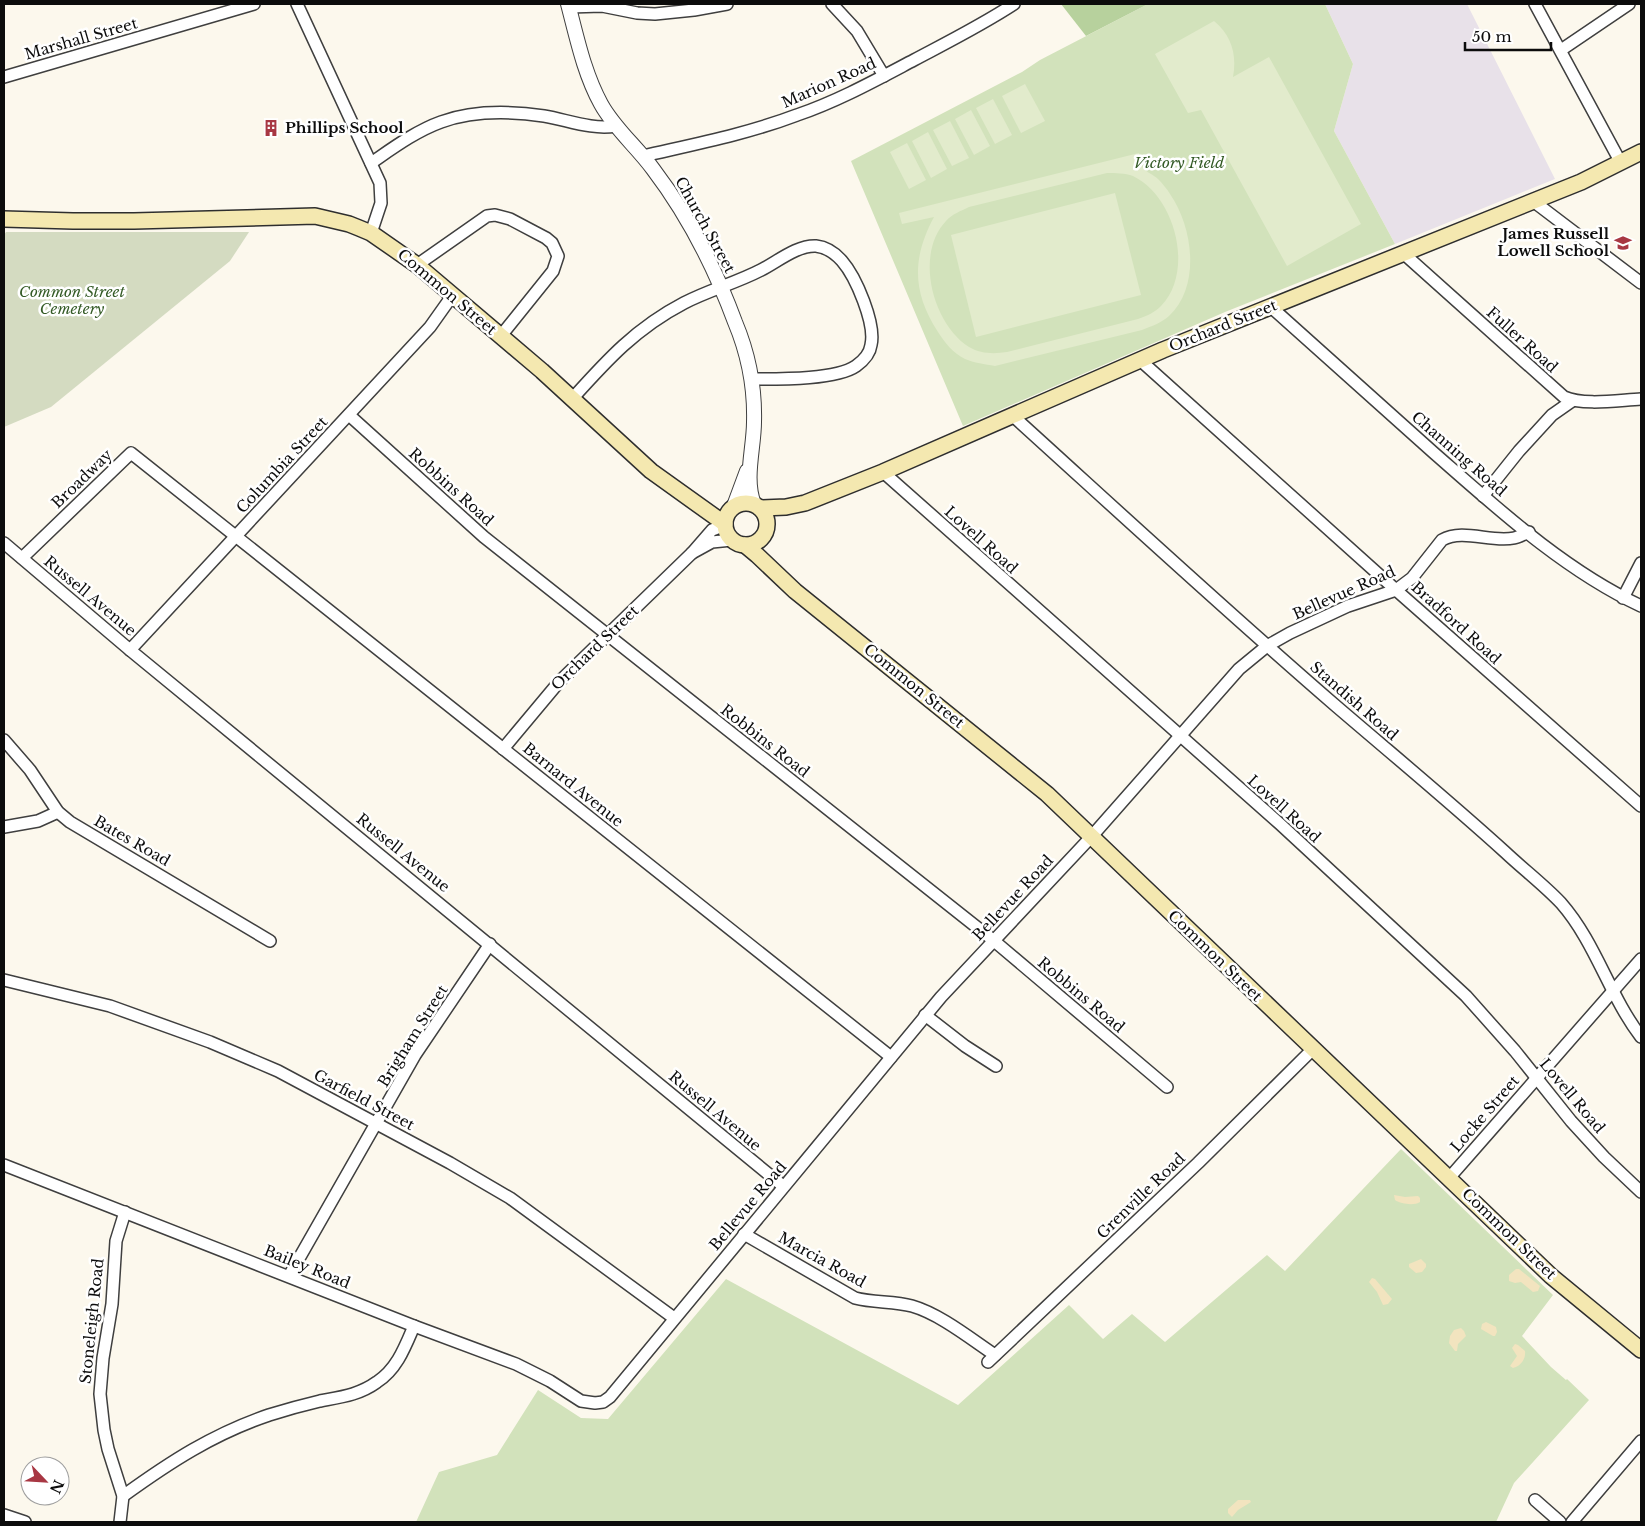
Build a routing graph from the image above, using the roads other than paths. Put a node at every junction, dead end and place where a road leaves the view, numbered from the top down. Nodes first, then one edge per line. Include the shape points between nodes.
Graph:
1 (254, 4) edge
2 (297, 4) edge
3 (727, 4) edge
4 (832, 4) edge
5 (1014, 4) edge
6 (1535, 4) edge
7 (1629, 4) edge
8 (569, 6) edge
9 (1560, 50) junction
10 (884, 76) junction
11 (4, 77) edge
12 (616, 126) junction
13 (1641, 152) edge
14 (643, 156) junction
15 (371, 163) junction
16 (1621, 163) junction
17 (1533, 201) junction
18 (4, 219) edge
19 (371, 233) junction
20 (1403, 253) junction
21 (417, 264) junction
22 (1641, 283) edge
23 (720, 286) junction
24 (452, 296) junction
25 (1270, 306) junction
26 (500, 337) junction
27 (1140, 360) junction
28 (752, 379) junction
29 (572, 399) junction
30 (1641, 399) edge
31 (1572, 401) junction
32 (349, 415) junction
33 (1013, 416) junction
34 (752, 453) junction
35 (883, 472) junction
36 (1483, 496) junction
37 (688, 497) junction
38 (805, 503) junction
39 (757, 506) junction
40 (734, 507) junction
41 (725, 524) junction
42 (766, 532) junction
43 (1529, 532) junction
44 (237, 536) junction
45 (738, 542) junction
46 (4, 543) edge
47 (692, 553) junction
48 (22, 558) junction
49 (1641, 563) edge
50 (777, 575) junction
51 (1396, 590) junction
52 (1623, 598) junction
53 (1641, 606) edge
54 (608, 635) junction
55 (1267, 646) junction
56 (130, 650) junction
57 (1179, 736) junction
58 (4, 740) edge
59 (504, 749) junction
60 (1641, 792) edge
61 (1631, 798) junction
62 (1641, 806) edge
63 (58, 812) junction
64 (4, 828) edge
65 (1092, 836) junction
66 (993, 940) junction
67 (270, 941) dead end
68 (490, 944) junction
69 (1641, 959) edge
70 (4, 980) edge
71 (1613, 991) junction
72 (925, 1014) junction
73 (1641, 1037) edge
74 (1313, 1049) junction
75 (890, 1057) junction
76 (996, 1066) dead end
77 (1536, 1079) junction
78 (1167, 1087) dead end
79 (376, 1124) junction
80 (4, 1165) edge
81 (1450, 1177) junction
82 (784, 1186) junction
83 (1641, 1192) edge
84 (125, 1212) junction
85 (744, 1234) junction
86 (289, 1276) junction
87 (674, 1318) junction
88 (414, 1326) junction
89 (1641, 1350) edge
90 (992, 1359) joint
91 (595, 1403) joint
92 (1641, 1441) edge
93 (123, 1496) junction
94 (1535, 1500) dead end
95 (4, 1515) edge
96 (25, 1522) edge
97 (120, 1522) edge
98 (1560, 1522) edge
99 (1572, 1522) edge

1 - 11 street, Marshall Street
2 - 15 street
3 - 8 street via 655,14 602,6
4 - 10 street via 857,31
5 - 10 street, Marion Road
6 - 9 street
7 - 9 street
8 - 12 street, Church Street via 588,76
9 - 16 street
10 - 14 street, Marion Road via 783,120 715,141
12 - 14 street, Church Street
12 - 15 street via 590,127 546,116 509,112 474,114 440,122 423,130
13 - 16 main road, Orchard Street
14 - 23 street, Church Street via 686,218
15 - 19 street via 381,194
16 - 17 main road, Orchard Street
17 - 20 main road, Orchard Street
17 - 22 street
18 - 19 main road, Common Street via 124,221 315,216
19 - 21 main road, Common Street
20 - 25 main road, Orchard Street
20 - 31 street, Fuller Road via 1554,389
21 - 24 main road, Common Street
21 - 26 street via 487,216 510,219 552,243 558,256 553,271
23 - 28 street, Church Street via 742,339
23 - 28 street via 759,271 796,250 815,246 832,252 847,267 870,321 871,348 856,367 836,374
23 - 29 street via 668,312 632,336
24 - 26 main road, Common Street
24 - 32 street, Columbia Street via 430,327
25 - 27 main road, Orchard Street
25 - 36 street, Channing Road
26 - 29 main road, Common Street
27 - 33 main road, Orchard Street
27 - 51 street, Bradford Road
28 - 34 street, Church Street
29 - 37 main road, Common Street via 651,470
30 - 31 street
31 - 36 street via 1552,415
32 - 44 street, Columbia Street
32 - 54 street, Robbins Road via 466,522
33 - 35 main road, Orchard Street
33 - 55 street, Standish Road
34 - 39 street, Church Street via 751,491
34 - 40 street, Church Street
35 - 38 main road, Orchard Street
35 - 57 street, Lovell Road
36 - 43 street, Channing Road
37 - 40 main road, Common Street
37 - 41 main road, Common Street
38 - 39 main road, Orchard Street via 786,508
38 - 42 main road, Orchard Street
39 - 40 main road via 744,503
39 - 42 main road via 767,520
40 - 41 main road via 727,514
41 - 45 main road via 726,531
41 - 47 street, Orchard Street via 712,530
42 - 45 main road via 758,542
42 - 50 main road, Common Street via 767,546
43 - 51 street, Bellevue Road via 1499,539 1448,536 1412,578
43 - 52 street, Channing Road via 1585,576
44 - 48 street, Broadway via 131,453
44 - 56 street, Columbia Street
44 - 59 street, Barnard Avenue
45 - 47 street, Orchard Street via 712,542
45 - 50 main road, Common Street via 757,554
46 - 48 street, Russell Avenue
47 - 54 street, Orchard Street
48 - 56 street, Russell Avenue
49 - 52 street
50 - 65 main road, Common Street via 1022,773
51 - 55 street, Bellevue Road via 1348,606
51 - 61 street, Bradford Road
52 - 53 street, Channing Road
54 - 59 street, Orchard Street via 552,690
54 - 66 street, Robbins Road
55 - 57 street, Bellevue Road via 1239,669
55 - 71 street, Standish Road via 1560,903 1582,930
56 - 68 street, Russell Avenue
57 - 65 street, Bellevue Road
57 - 77 street, Lovell Road via 1280,824 1466,996
58 - 63 street, Bates Road via 30,770
59 - 75 street, Barnard Avenue
60 - 61 street
61 - 62 street, Bradford Road
63 - 64 street via 38,821
63 - 67 street, Bates Road
65 - 66 street, Bellevue Road
65 - 74 main road, Common Street
66 - 72 street, Bellevue Road
66 - 78 street, Robbins Road
68 - 79 street, Brigham Street via 429,1034
68 - 82 street, Russell Avenue
69 - 71 street, Locke Street
70 - 79 street, Garfield Street via 84,998 161,1023 258,1062
71 - 73 street, Standish Road
71 - 77 street, Locke Street
72 - 75 street, Bellevue Road
72 - 76 street via 964,1046
74 - 81 main road, Common Street
74 - 90 street, Grenville Road
75 - 82 street, Bellevue Road
77 - 81 street, Locke Street
77 - 83 street, Lovell Road via 1604,1157
79 - 86 street, Brigham Street
79 - 87 street, Garfield Street via 510,1198
80 - 84 street, Bailey Road
81 - 89 main road, Common Street via 1552,1276
82 - 85 street, Bellevue Road
84 - 86 street, Bailey Road
84 - 93 street, Stoneleigh Road via 116,1241 112,1304 100,1394 108,1449
85 - 87 street, Bellevue Road
85 - 90 street, Marcia Road via 855,1298 914,1307 929,1314
86 - 88 street, Bailey Road
87 - 91 street, Bellevue Road via 610,1397
88 - 91 street, Bailey Road via 516,1364 581,1400
88 - 93 street via 398,1360 368,1388 269,1415 216,1437 174,1460
92 - 99 street
93 - 97 street, Stoneleigh Road
94 - 98 street
95 - 96 street

